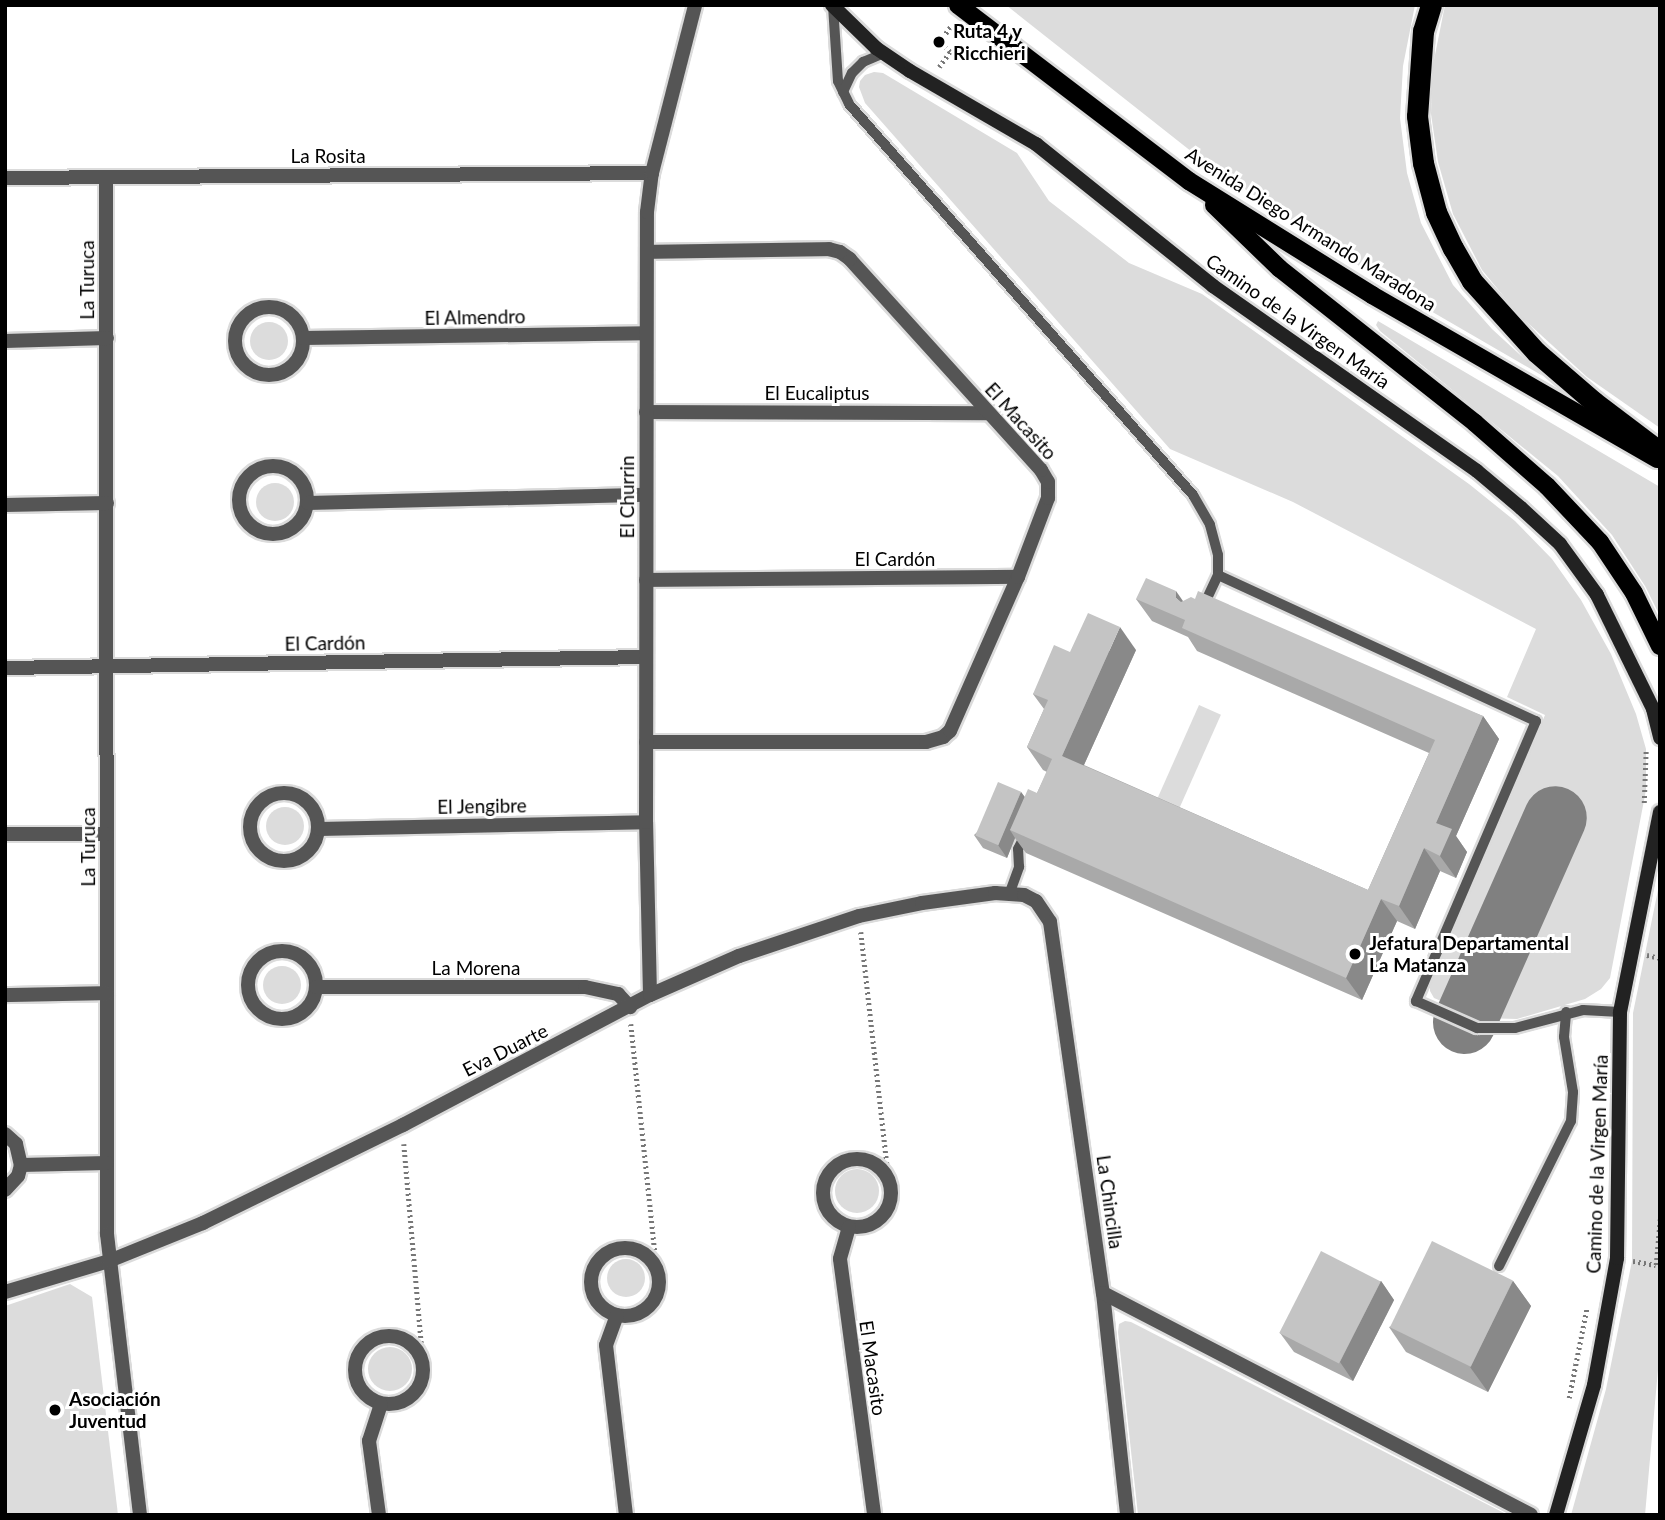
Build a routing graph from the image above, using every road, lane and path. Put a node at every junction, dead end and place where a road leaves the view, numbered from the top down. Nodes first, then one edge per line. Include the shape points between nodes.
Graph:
1 (695, 5) edge
2 (1431, 5) edge
3 (833, 6) edge
4 (960, 7) edge
5 (884, 53) junction
6 (929, 82) junction
7 (843, 92) junction
8 (652, 173) junction
9 (106, 177) junction
10 (5, 178) edge
11 (1189, 181) junction
12 (647, 252) junction
13 (646, 333) junction
14 (107, 338) junction
15 (303, 338) junction
16 (5, 341) edge
17 (646, 412) junction
18 (987, 413) junction
19 (1660, 452) edge
20 (1660, 461) edge
21 (646, 495) junction
22 (107, 503) junction
23 (308, 503) junction
24 (5, 505) edge
25 (1218, 575) junction
26 (1018, 577) junction
27 (646, 580) junction
28 (1199, 617) edge
29 (1660, 646) edge
30 (646, 657) junction
31 (107, 666) junction
32 (5, 668) edge
33 (1660, 738) edge
34 (646, 742) junction
35 (1660, 812) edge
36 (1032, 818) edge
37 (646, 822) junction
38 (318, 829) junction
39 (5, 834) edge
40 (107, 834) junction
41 (1010, 892) junction
42 (1036, 901) joint
43 (859, 916) junction
44 (316, 988) junction
45 (107, 993) junction
46 (5, 995) edge
47 (650, 995) junction
48 (630, 1007) junction
49 (1566, 1012) junction
50 (1620, 1012) junction
51 (402, 1125) junction
52 (5, 1134) edge
53 (107, 1163) junction
54 (21, 1165) junction
55 (889, 1181) junction
56 (5, 1190) edge
57 (1660, 1219) edge
58 (849, 1227) junction
59 (1617, 1258) junction
60 (109, 1261) junction
61 (1499, 1266) dead end
62 (657, 1270) junction
63 (5, 1292) edge
64 (1103, 1293) junction
65 (1589, 1294) dead end
66 (617, 1315) junction
67 (423, 1363) junction
68 (1569, 1400) dead end
69 (381, 1404) junction
70 (140, 1515) edge
71 (379, 1515) edge
72 (626, 1515) edge
73 (874, 1515) edge
74 (1127, 1515) edge
75 (1531, 1515) edge
76 (1556, 1515) edge

1 - 8 street, El Churrin
2 - 19 highway via 1423,32 1417,116 1436,212 1453,248 1472,281 1536,352
3 - 5 street, Camino de la Virgen María
3 - 7 lane via 834,56
4 - 6 path via 939,43 950,52
4 - 11 main road, Avenida Diego Armando Maradona
5 - 6 street, Camino de la Virgen María
5 - 7 lane via 863,62
6 - 33 street, Camino de la Virgen María via 1036,144 1213,286 1477,471 1521,508 1560,544 1597,595 1653,709
7 - 25 lane via 1193,495 1210,525
8 - 9 street, La Rosita
8 - 12 street, El Churrin
9 - 10 street, La Rosita
9 - 14 street, La Turuca
11 - 20 main road, Avenida Diego Armando Maradona via 1372,295
11 - 29 main road via 1279,268 1547,486 1600,542 1634,593
12 - 13 street, El Churrin
12 - 18 street, El Macasito via 829,249 850,259
13 - 15 street, El Almendro
13 - 17 street, El Churrin
14 - 16 street
14 - 22 street, La Turuca
15 - 15 street via 300,327 284,310 261,307 241,320 234,343 242,363 271,375 291,367
17 - 18 street, El Eucaliptus
17 - 21 street, El Churrin
18 - 26 street, El Macasito via 1048,482 1048,498
21 - 23 street
21 - 27 street, El Churrin
22 - 24 street
22 - 31 street, La Turuca
23 - 23 street via 303,482 286,468 275,466 254,472 239,500 247,522 256,530 278,534 299,524
25 - 28 lane
25 - 49 lane via 1536,721 1416,1001 1477,1028 1515,1028
26 - 27 street, El Cardón
26 - 34 street, El Macasito via 950,731 943,737 926,742
27 - 30 street, El Churrin
30 - 31 street, El Cardón
30 - 34 street, El Churrin
31 - 32 street, El Cardón
31 - 40 street, La Turuca
34 - 37 street, El Churrin
35 - 50 street, Camino de la Virgen María
36 - 41 lane via 1018,849 1019,867
37 - 38 street, El Jengibre
37 - 47 street, El Churrin
38 - 38 street via 318,818 306,800 286,792 275,793 257,806 250,827 257,848 277,860 289,861 309,850
39 - 40 street
40 - 45 street, La Turuca
41 - 42 street, Eva Duarte
41 - 43 street, Eva Duarte
42 - 64 street, La Chincilla via 1050,922
43 - 47 street, Eva Duarte via 738,956
43 - 55 path
44 - 44 street via 311,967 283,950 262,956 247,985 255,1007 275,1019 307,1009
44 - 48 street, La Morena via 585,987 618,994
45 - 46 street
45 - 53 street, La Turuca
47 - 48 street, Eva Duarte
48 - 51 street, Eva Duarte
48 - 62 path
49 - 50 lane
49 - 61 lane via 1571,1121
50 - 59 street, Camino de la Virgen María
51 - 60 street, Eva Duarte via 254,1200
51 - 67 path
52 - 54 street via 16,1143
53 - 54 street
53 - 60 street, La Turuca
54 - 56 street
55 - 58 street via 892,1192 886,1212 870,1225
55 - 58 street via 874,1164 863,1160 851,1159 831,1171 825,1181 824,1203 829,1214
57 - 59 path via 1656,1265
58 - 73 street, El Macasito via 840,1259
59 - 76 street, Camino de la Virgen María via 1594,1385
60 - 63 street, Eva Duarte
60 - 70 street, La Turuca
62 - 66 street via 659,1284 650,1304 632,1315
62 - 66 street via 649,1257 637,1250 610,1251 599,1259 590,1284 594,1297
64 - 74 street, La Chincilla
64 - 75 street
65 - 68 path
66 - 72 street via 606,1345
67 - 69 street via 413,1395
67 - 69 street via 402,1338 379,1337 361,1350 356,1382 362,1392
69 - 71 street via 369,1441

